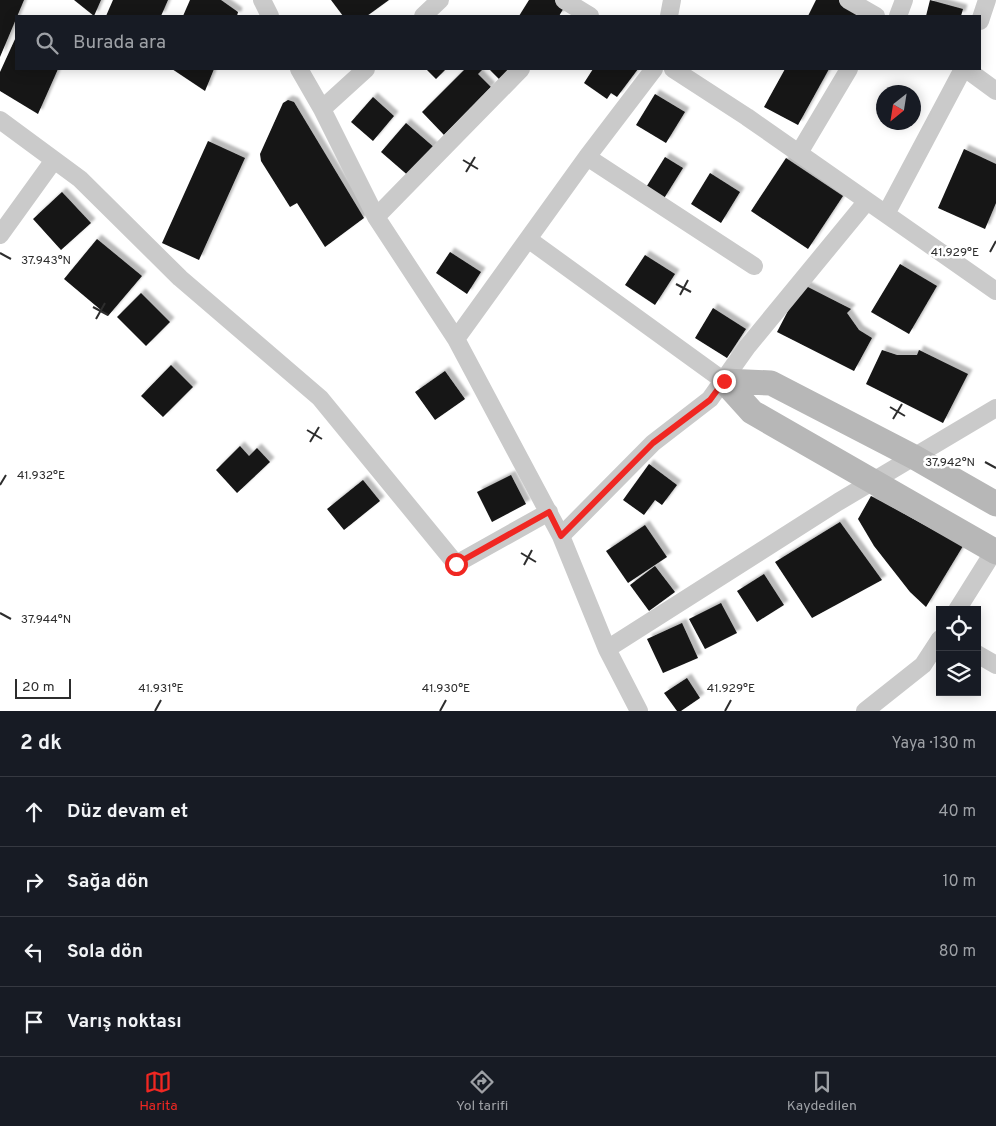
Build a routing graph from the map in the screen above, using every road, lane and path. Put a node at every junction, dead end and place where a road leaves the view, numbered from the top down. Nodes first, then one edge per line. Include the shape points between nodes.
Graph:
1 (262, 0) edge
2 (440, 0) edge
3 (564, 0) edge
4 (672, 0) edge
5 (848, 0) edge
6 (904, 0) edge
7 (987, 0) edge
8 (581, 14) edge
9 (270, 15) edge
10 (424, 15) edge
11 (669, 15) edge
12 (874, 15) edge
13 (898, 15) edge
14 (981, 18) edge
15 (300, 70) edge
16 (365, 70) edge
17 (521, 70) edge
18 (653, 70) edge
19 (674, 70) edge
20 (848, 70) edge
21 (963, 70) edge
22 (965, 70) edge
23 (996, 91) edge
24 (322, 110) junction
25 (0, 120) edge
26 (799, 154) junction
27 (587, 157) junction
28 (54, 160) junction
29 (867, 201) junction
30 (886, 214) junction
31 (376, 217) junction
32 (0, 235) edge
33 (528, 239) junction
34 (754, 266) dead end
35 (996, 289) edge
36 (456, 339) junction
37 (724, 381) junction
38 (996, 408) edge
39 (914, 457) junction
40 (871, 482) junction
41 (996, 504) edge
42 (549, 512) junction
43 (561, 536) junction
44 (995, 552) edge
45 (961, 606) edge
46 (936, 644) edge
47 (607, 650) junction
48 (981, 656) edge
49 (996, 665) edge
50 (639, 711) edge
51 (865, 711) edge

1 - 9 street
2 - 10 street
3 - 8 street
4 - 11 street
5 - 12 street
6 - 13 street
7 - 14 street
15 - 24 street
16 - 24 street
17 - 31 street
18 - 27 street
19 - 26 street
20 - 26 street
21 - 30 street
22 - 23 street
24 - 31 street
25 - 28 street
26 - 29 street
27 - 33 street
27 - 34 street
28 - 32 street
28 - 42 street via 80,179 180,278 320,398 456,564
29 - 30 street
29 - 37 street via 747,347
30 - 35 street
31 - 36 street
33 - 36 street
33 - 37 street
36 - 42 street
37 - 39 street via 771,383
37 - 40 street via 752,412
37 - 43 street via 710,400 653,443
38 - 39 street
39 - 40 street
39 - 41 street
40 - 44 street
40 - 47 street
42 - 43 street
43 - 47 street
44 - 45 street
46 - 51 street via 923,665
47 - 50 street
48 - 49 street

